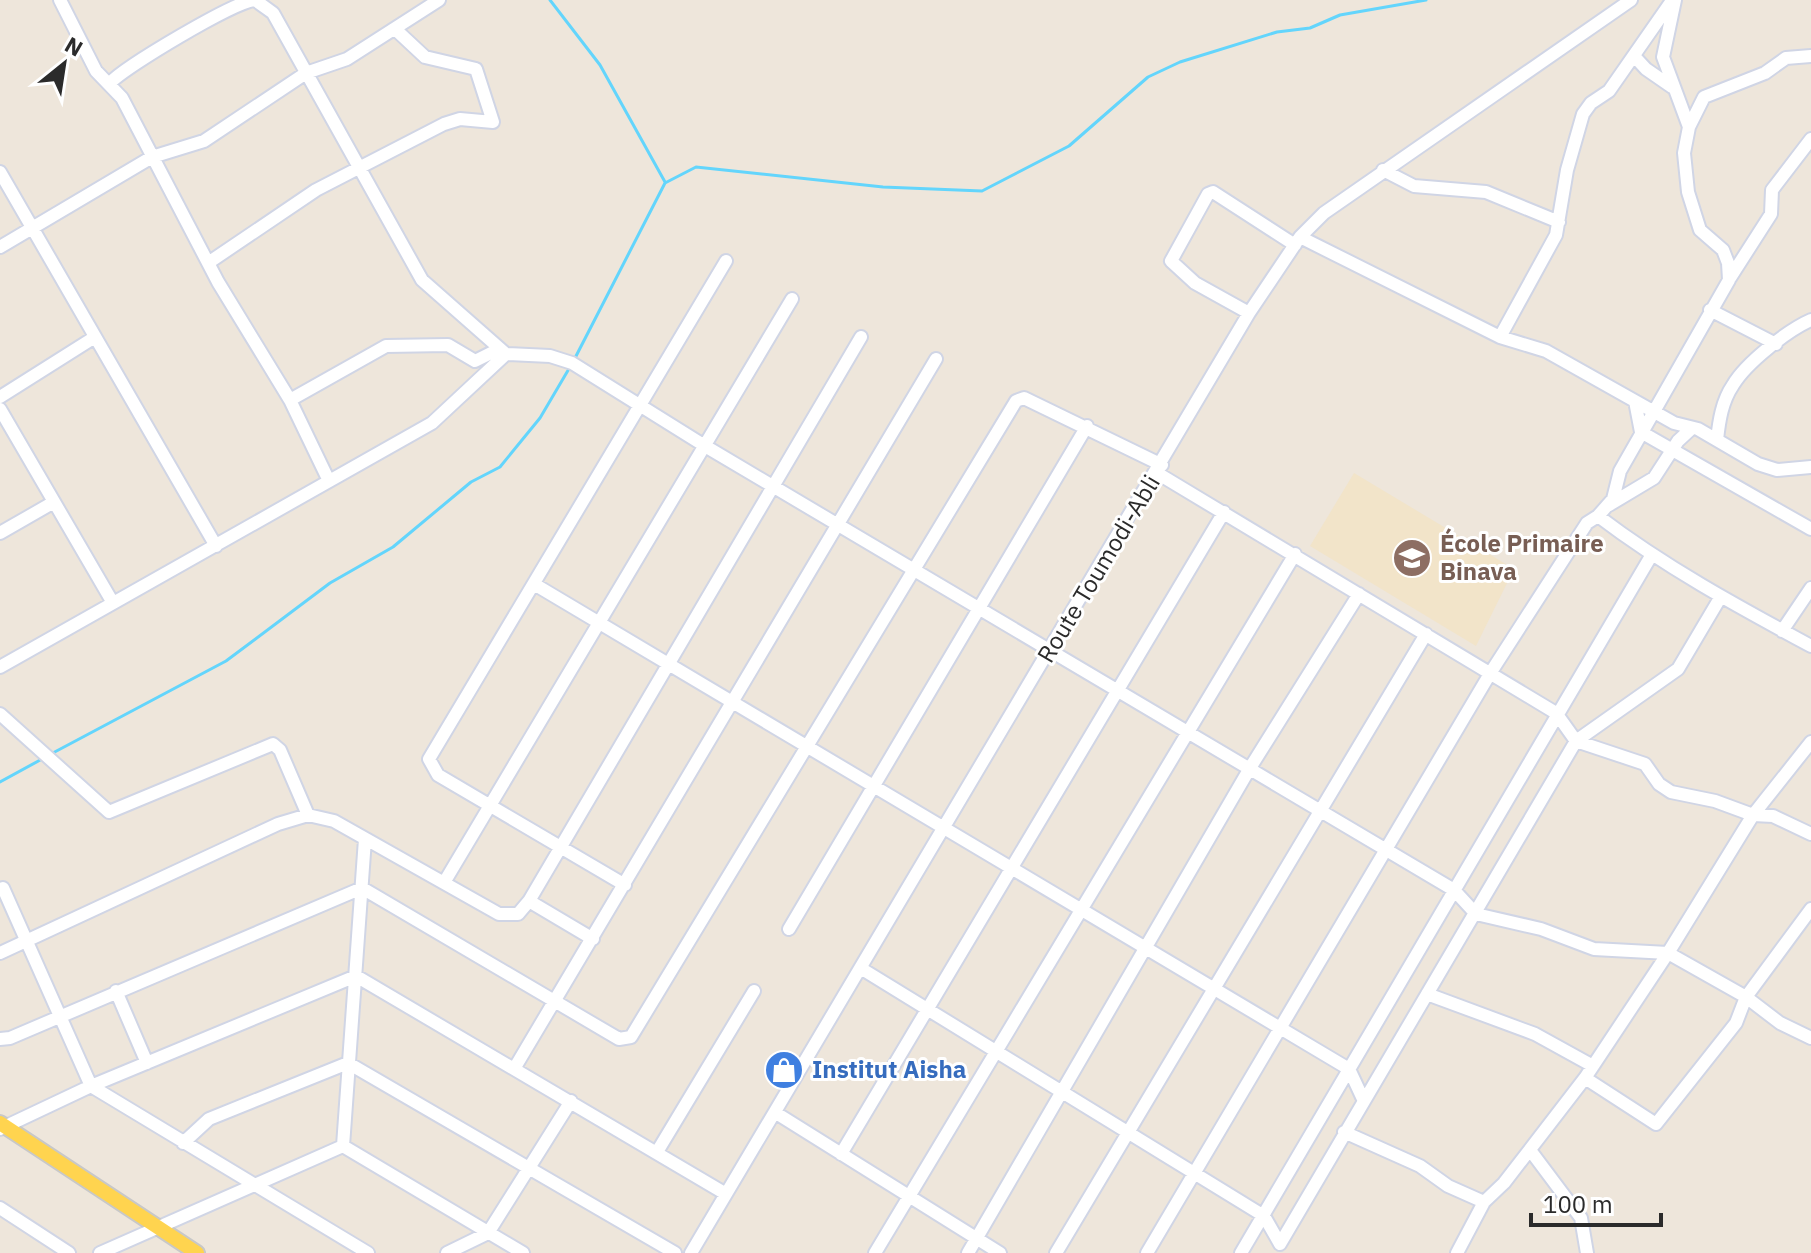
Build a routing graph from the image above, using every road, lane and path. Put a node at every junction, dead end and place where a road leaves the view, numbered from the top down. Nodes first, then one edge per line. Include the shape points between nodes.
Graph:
1 (60, 0) edge
2 (254, 0) edge
3 (439, 0) edge
4 (1631, 0) edge
5 (1674, 0) edge
6 (395, 29) junction
7 (1634, 56) junction
8 (1811, 56) edge
9 (306, 73) junction
10 (110, 83) junction
11 (1674, 91) junction
12 (1704, 97) junction
13 (1689, 127) junction
14 (1811, 139) edge
15 (152, 157) junction
16 (361, 169) junction
17 (1383, 170) junction
18 (0, 172) edge
19 (1559, 222) junction
20 (31, 230) junction
21 (1297, 241) junction
22 (0, 247) edge
23 (726, 261) dead end
24 (208, 263) junction
25 (1729, 280) junction
26 (792, 299) dead end
27 (1710, 310) junction
28 (1249, 313) junction
29 (1811, 320) edge
30 (95, 337) junction
31 (861, 337) dead end
32 (1500, 337) junction
33 (1776, 344) junction
34 (502, 351) junction
35 (936, 359) dead end
36 (0, 397) edge
37 (290, 400) junction
38 (1635, 401) junction
39 (640, 406) junction
40 (0, 409) edge
41 (1652, 411) junction
42 (1087, 426) junction
43 (1692, 428) junction
44 (1641, 432) junction
45 (1717, 440) junction
46 (705, 446) junction
47 (1674, 449) junction
48 (1811, 467) edge
49 (1159, 469) junction
50 (329, 481) junction
51 (775, 487) junction
52 (54, 502) junction
53 (1608, 506) junction
54 (1224, 512) junction
55 (1598, 516) junction
56 (838, 524) junction
57 (1811, 529) edge
58 (0, 533) edge
59 (216, 546) junction
60 (1295, 554) junction
61 (1651, 556) junction
62 (914, 568) junction
63 (534, 584) junction
64 (1811, 588) edge
65 (1359, 594) junction
66 (1720, 598) junction
67 (113, 603) junction
68 (980, 607) junction
69 (601, 623) junction
70 (1782, 631) junction
71 (1426, 634) junction
72 (1811, 646) edge
73 (1051, 648) junction
74 (670, 664) junction
75 (0, 667) edge
76 (1491, 672) junction
77 (1119, 689) junction
78 (733, 701) junction
79 (1556, 713) junction
80 (0, 714) edge
81 (1187, 730) junction
82 (1576, 741) junction
83 (1811, 742) edge
84 (808, 745) junction
85 (1250, 768) junction
86 (875, 784) junction
87 (491, 808) junction
88 (1320, 811) junction
89 (308, 815) junction
90 (1753, 815) junction
91 (946, 826) junction
92 (1811, 834) edge
93 (365, 839) junction
94 (560, 847) junction
95 (1387, 849) junction
96 (1013, 867) junction
97 (445, 881) junction
98 (625, 885) junction
99 (3, 888) dead end
100 (362, 888) junction
101 (1454, 890) junction
102 (529, 901) junction
103 (1081, 908) junction
104 (1811, 909) edge
105 (1476, 914) junction
106 (789, 929) dead end
107 (593, 939) junction
108 (26, 940) junction
109 (1146, 947) junction
110 (0, 953) edge
111 (1668, 953) junction
112 (862, 969) junction
113 (356, 976) junction
114 (1213, 988) junction
115 (116, 991) junction
116 (754, 991) dead end
117 (1427, 994) junction
118 (1746, 997) junction
119 (555, 1002) junction
120 (928, 1010) junction
121 (58, 1016) junction
122 (1281, 1029) junction
123 (1811, 1038) edge
124 (0, 1039) edge
125 (994, 1051) junction
126 (147, 1063) junction
127 (348, 1063) junction
128 (1593, 1066) junction
129 (514, 1069) junction
130 (1349, 1069) junction
131 (1585, 1078) junction
132 (91, 1086) junction
133 (1062, 1091) junction
134 (1363, 1099) junction
135 (571, 1101) junction
136 (776, 1113) junction
137 (2, 1126) edge
138 (1127, 1132) junction
139 (1344, 1132) junction
140 (183, 1143) junction
141 (343, 1146) junction
142 (1530, 1150) junction
143 (657, 1152) junction
144 (841, 1154) junction
145 (529, 1168) junction
146 (1196, 1173) junction
147 (254, 1186) junction
148 (726, 1194) junction
149 (910, 1196) junction
150 (1484, 1202) junction
151 (1, 1210) edge
152 (1264, 1216) junction
153 (160, 1229) junction
154 (488, 1233) junction
155 (976, 1239) junction
156 (69, 1253) edge
157 (100, 1253) edge
158 (197, 1253) edge
159 (368, 1253) edge
160 (447, 1253) edge
161 (523, 1253) edge
162 (675, 1253) edge
163 (691, 1253) edge
164 (875, 1253) edge
165 (968, 1253) edge
166 (1000, 1253) edge
167 (1056, 1253) edge
168 (1147, 1253) edge
169 (1241, 1253) edge
170 (1457, 1253) edge
171 (1587, 1253) edge

1 - 10 street via 96,71
2 - 9 street via 273,13
2 - 10 street via 191,30
3 - 6 street
4 - 17 street, Route Toumodi-Abli
5 - 7 street
5 - 11 street via 1663,57
6 - 9 street via 347,59
6 - 16 street via 425,57 476,69 493,121 451,120
7 - 11 street
7 - 19 street via 1609,91 1583,114
8 - 12 street via 1786,58 1765,73
9 - 15 street via 204,141
9 - 16 street
10 - 15 street
11 - 12 street
11 - 13 street
12 - 13 street
13 - 25 street via 1684,153 1696,221 1706,238 1723,250
14 - 25 street via 1772,190 1771,214
15 - 20 street
15 - 24 street
16 - 24 street via 316,190
16 - 34 street via 422,280
17 - 19 street via 1414,186 1486,192
17 - 21 street, Route Toumodi-Abli via 1324,213
18 - 20 street
19 - 32 street via 1551,248
20 - 22 street
20 - 30 street
21 - 28 street, Route Toumodi-Abli
21 - 28 street via 1213,192 1208,194 1171,261 1195,283
21 - 32 street
23 - 39 street
24 - 37 street
25 - 27 street
26 - 46 street
27 - 33 street
27 - 41 street
28 - 49 street, Route Toumodi-Abli
29 - 33 street via 1792,328
30 - 36 street
30 - 59 street
31 - 51 street
32 - 38 street via 1546,351
33 - 45 street via 1734,383
34 - 37 street via 475,361 448,345 386,346
34 - 39 street via 561,358
34 - 50 street via 432,423
35 - 56 street
37 - 50 street
38 - 41 street
38 - 44 street
39 - 46 street
39 - 63 street
40 - 52 street
41 - 43 street
41 - 44 street
42 - 49 street
42 - 62 street via 1024,398 1016,401
42 - 68 street
43 - 45 street
43 - 47 street
44 - 47 street
44 - 53 street
45 - 48 street via 1770,469
46 - 51 street
46 - 69 street
47 - 53 street via 1654,478
47 - 57 street
49 - 54 street
49 - 73 street, Route Toumodi-Abli
50 - 59 street
51 - 56 street
51 - 74 street
52 - 58 street
52 - 67 street
53 - 55 street
54 - 60 street
54 - 77 street
55 - 61 street
55 - 76 street via 1587,523
56 - 62 street
56 - 78 street
59 - 67 street
60 - 65 street
60 - 81 street
61 - 66 street
61 - 79 street
62 - 68 street
62 - 84 street
63 - 69 street
63 - 87 street via 429,759 438,775
64 - 70 street
65 - 71 street
65 - 85 street
66 - 70 street
66 - 82 street via 1678,669
67 - 75 street
68 - 73 street
68 - 86 street
69 - 74 street
69 - 87 street
70 - 72 street
71 - 76 street
71 - 88 street
73 - 77 street
73 - 91 street, Route Toumodi-Abli
74 - 78 street
74 - 94 street
76 - 79 street
76 - 95 street
77 - 81 street
77 - 96 street
78 - 84 street
78 - 98 street
79 - 82 street
79 - 101 street
80 - 89 street via 109,812 273,744
81 - 85 street
81 - 103 street
82 - 90 street via 1645,764 1671,792
82 - 105 street
83 - 90 street
84 - 86 street
84 - 119 street via 636,1034 619,1039
85 - 88 street
85 - 109 street
86 - 91 street
86 - 106 street
87 - 94 street
87 - 97 street
88 - 95 street
88 - 114 street
89 - 93 street via 334,821
89 - 108 street
90 - 92 street via 1773,816
90 - 111 street
91 - 96 street
91 - 112 street, Route Toumodi-Abli
93 - 97 street
93 - 100 street
94 - 98 street
94 - 102 street
95 - 101 street
95 - 122 street
96 - 103 street
96 - 120 street
97 - 102 street via 506,916 518,914
98 - 107 street
99 - 108 street
100 - 113 street
100 - 115 street
100 - 119 street
101 - 105 street
101 - 130 street
102 - 107 street
103 - 109 street
103 - 125 street
104 - 118 street
105 - 111 street via 1541,929 1594,949
105 - 117 street
107 - 119 street
108 - 110 street
108 - 121 street
109 - 114 street
109 - 133 street
111 - 118 street
111 - 128 street
112 - 120 street
112 - 136 street, Route Toumodi-Abli
113 - 126 street
113 - 127 street
113 - 129 street
114 - 122 street
114 - 138 street
115 - 121 street
115 - 126 street
116 - 143 street
117 - 128 street via 1535,1034
117 - 134 street
118 - 123 street
118 - 131 street via 1736,1023 1656,1124
119 - 129 street
120 - 125 street
120 - 144 street
121 - 124 street
121 - 132 street
122 - 130 street
122 - 146 street
125 - 133 street
125 - 149 street
126 - 132 street
127 - 140 street via 209,1119
127 - 141 street
127 - 145 street
128 - 131 street
129 - 135 street
130 - 134 street
130 - 152 street
131 - 142 street
132 - 137 street
132 - 140 street
133 - 138 street
133 - 155 street
134 - 139 street
135 - 143 street
135 - 145 street
136 - 144 street
136 - 148 street, Route Toumodi-Abli
137 - 153 main road
138 - 146 street
138 - 167 street
139 - 150 street
139 - 152 street via 1280,1244
140 - 147 street
141 - 147 street
141 - 154 street
142 - 150 street
142 - 171 street via 1581,1218
143 - 148 street
144 - 149 street
145 - 154 street
145 - 162 street
146 - 152 street
146 - 168 street
147 - 153 street
147 - 159 street
148 - 163 street, Route Toumodi-Abli
149 - 155 street
149 - 164 street
150 - 170 street
151 - 156 street
152 - 169 street
153 - 157 street
153 - 158 main road
154 - 160 street
154 - 161 street
155 - 165 street
155 - 166 street

